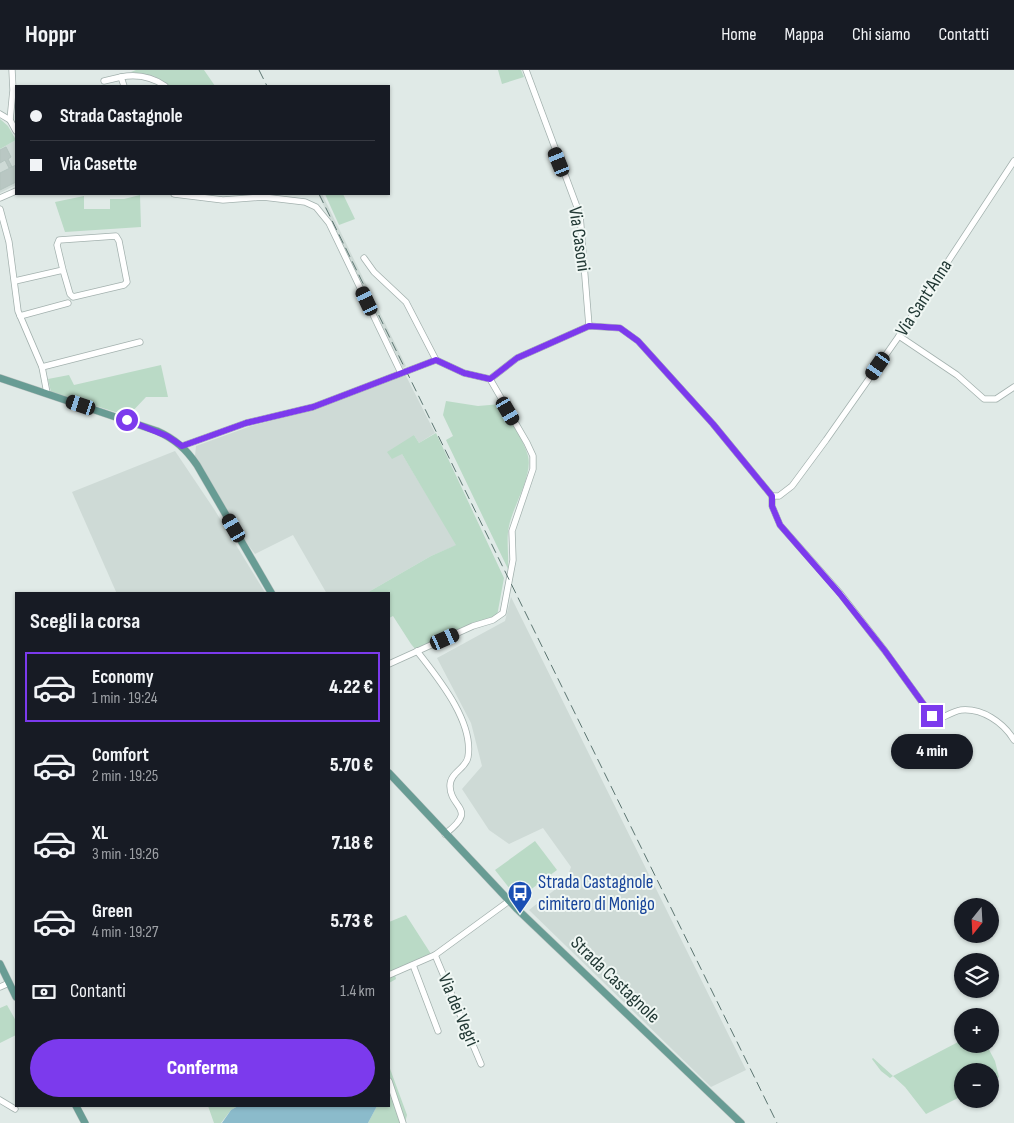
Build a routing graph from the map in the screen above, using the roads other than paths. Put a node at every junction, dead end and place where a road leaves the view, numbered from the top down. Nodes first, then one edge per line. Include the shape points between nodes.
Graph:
1 (12, 70) edge
2 (526, 70) edge
3 (122, 77) junction
4 (104, 81) dead end
5 (124, 85) edge
6 (164, 85) edge
7 (0, 114) edge
8 (10, 120) junction
9 (15, 129) edge
10 (1014, 161) edge
11 (15, 191) edge
12 (182, 195) edge
13 (0, 198) edge
14 (0, 209) edge
15 (364, 258) dead end
16 (64, 270) junction
17 (15, 282) junction
18 (68, 303) dead end
19 (20, 316) junction
20 (589, 326) junction
21 (899, 336) junction
22 (140, 342) dead end
23 (436, 360) junction
24 (42, 367) junction
25 (401, 373) junction
26 (0, 378) edge
27 (490, 379) junction
28 (1014, 388) edge
29 (47, 393) junction
30 (182, 446) junction
31 (772, 496) junction
32 (271, 592) edge
33 (417, 651) junction
34 (390, 664) edge
35 (1014, 740) edge
36 (390, 774) edge
37 (446, 834) junction
38 (510, 901) junction
39 (434, 955) junction
40 (0, 964) edge
41 (412, 965) junction
42 (390, 975) edge
43 (9, 983) junction
44 (0, 987) edge
45 (15, 995) edge
46 (438, 1031) dead end
47 (480, 1064) dead end
48 (390, 1084) edge
49 (0, 1100) edge
50 (77, 1107) edge
51 (14, 1109) dead end
52 (85, 1123) edge
53 (403, 1123) edge
54 (739, 1123) edge

1 - 8 street
2 - 20 street, Via Casoni via 580,215
3 - 4 street
3 - 5 street
3 - 6 street via 133,75
7 - 8 street
8 - 9 street
10 - 21 street, Via Sant'Anna
11 - 13 street
12 - 25 street via 223,200 263,197 305,202 316,207 329,223
14 - 17 street
15 - 23 street via 406,302
16 - 16 street via 73,297 127,282 116,236 59,240 57,245
16 - 17 street
17 - 19 street
18 - 19 street
19 - 24 street
20 - 27 street via 517,358
20 - 31 street via 620,328 638,341
21 - 28 street via 957,375 984,399 996,399
21 - 31 street, Via Sant'Anna via 792,486 779,496
22 - 24 street
23 - 25 street
23 - 27 street via 464,373
24 - 29 street
25 - 30 street via 313,407 246,423
26 - 29 main road
27 - 33 street via 533,456 533,469 512,531 514,560 505,608 499,618
29 - 30 main road via 157,431
30 - 32 main road via 201,472
31 - 35 street via 772,506 780,525 840,594 932,716 940,720 960,710 978,711 996,720
33 - 34 street
33 - 37 street via 455,704 467,743 466,763 452,777 450,784 461,818
36 - 37 main road, Strada Castagnole
37 - 38 main road, Strada Castagnole
38 - 39 street, Via dei Vegri
38 - 54 main road, Strada Castagnole
39 - 41 street, Via dei Vegri
39 - 47 street, Via dei Vegri
40 - 43 main road
41 - 42 street, Via dei Vegri
41 - 46 street, Via dei Vegri
43 - 44 street
43 - 45 main road
48 - 53 street
49 - 51 street
50 - 52 main road

